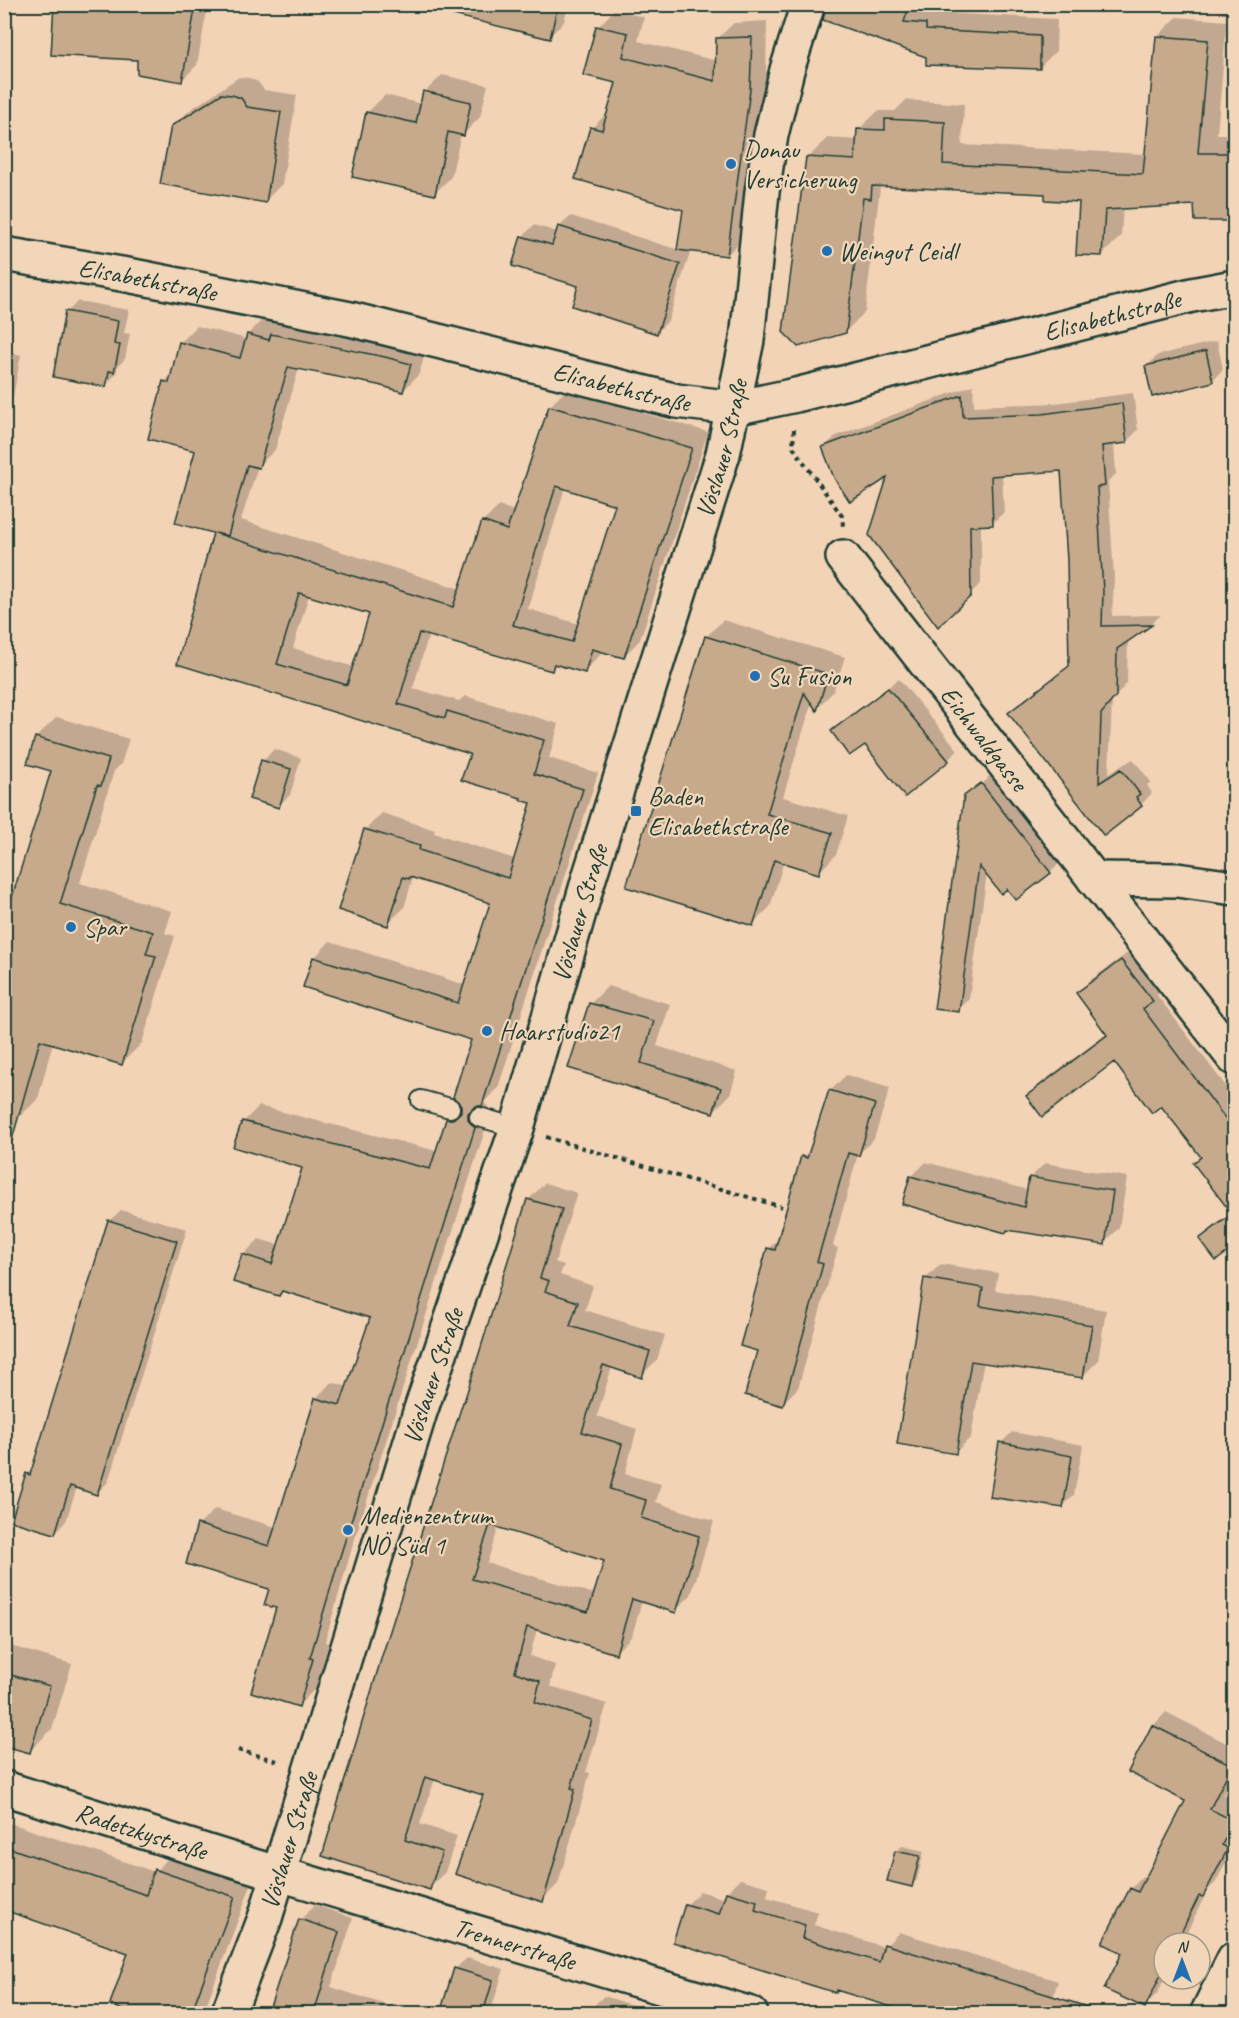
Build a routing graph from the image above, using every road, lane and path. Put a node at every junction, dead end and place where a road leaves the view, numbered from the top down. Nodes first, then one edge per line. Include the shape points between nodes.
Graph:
1 (808, 4) edge
2 (4, 254) edge
3 (1234, 287) edge
4 (796, 395) junction
5 (734, 408) junction
6 (843, 557) joint
7 (1094, 879) junction
8 (1234, 888) edge
9 (1234, 1058) edge
10 (421, 1100) dead end
11 (450, 1108) dead end
12 (479, 1117) dead end
13 (517, 1128) junction
14 (782, 1206) dead end
15 (238, 1750) dead end
16 (310, 1771) junction
17 (4, 1788) edge
18 (278, 1873) junction
19 (1234, 1959) edge
20 (228, 2013) edge
21 (751, 2013) edge
22 (1207, 2013) edge

1 - 5 street, Vöslauer Straße via 771,135 747,340
2 - 5 street, Elisabethstraße via 350,319 677,401
3 - 4 street, Elisabethstraße
4 - 5 street, Elisabethstraße
4 - 6 path via 793,447 842,516
5 - 13 street, Vöslauer Straße via 723,454 589,878
6 - 7 street, Eichwaldgasse
7 - 8 street via 1177,880
7 - 9 street, Eichwaldgasse
10 - 11 lane
12 - 13 lane
13 - 14 path
13 - 16 street, Vöslauer Straße via 420,1412
15 - 16 path
16 - 18 street, Vöslauer Straße
17 - 18 street, Radetzkystraße
18 - 20 street, Vöslauer Straße
18 - 21 street, Trennerstraße
19 - 22 street

